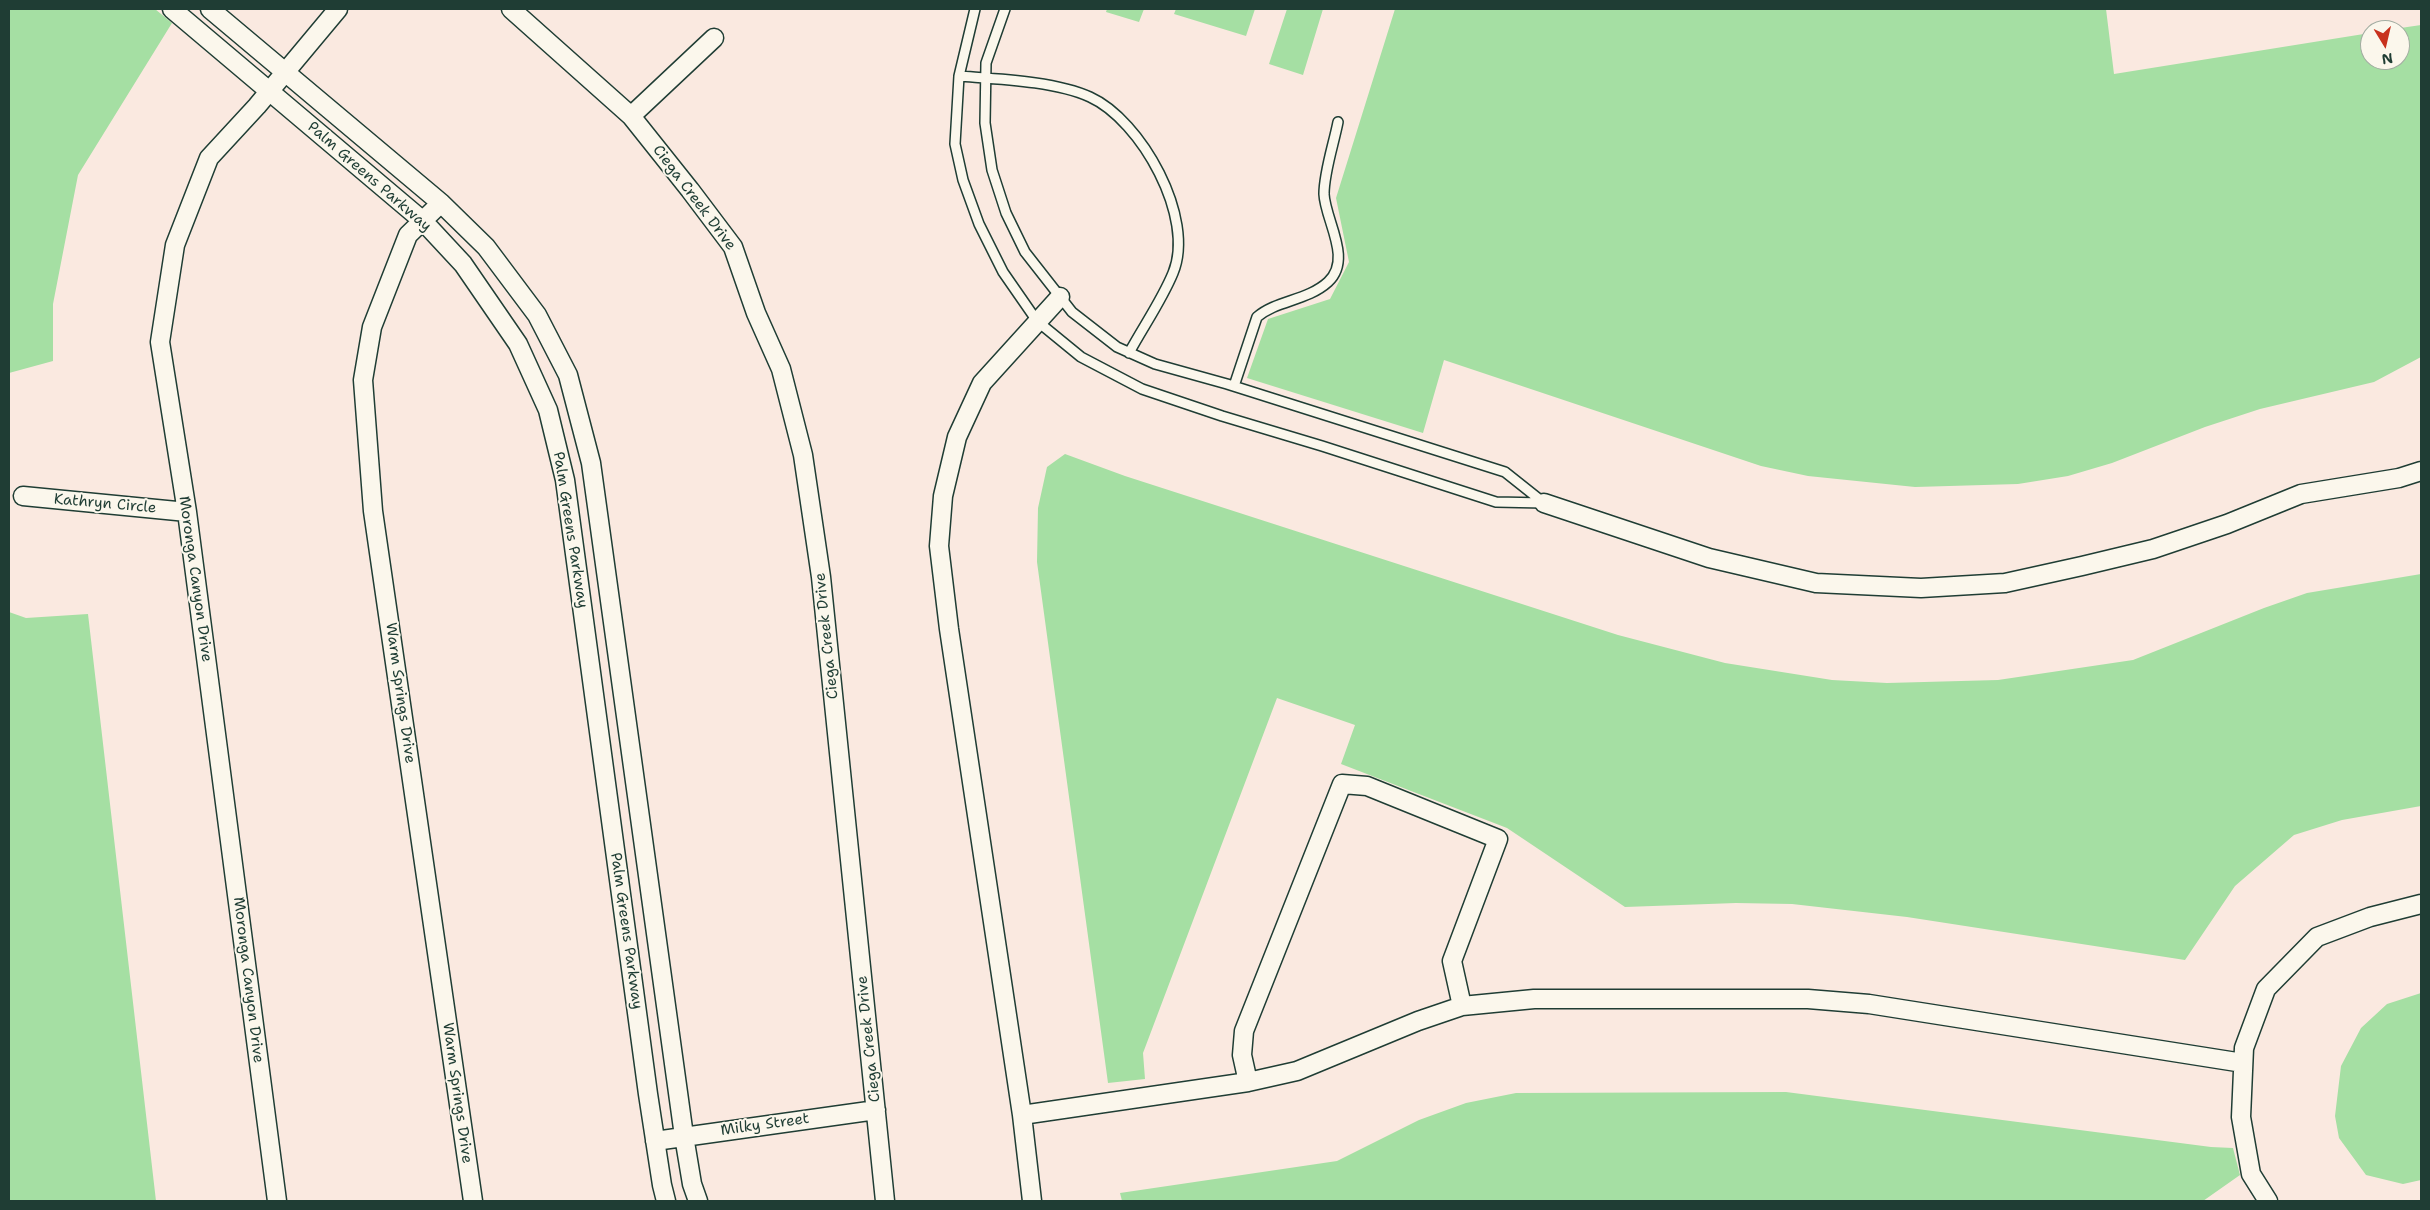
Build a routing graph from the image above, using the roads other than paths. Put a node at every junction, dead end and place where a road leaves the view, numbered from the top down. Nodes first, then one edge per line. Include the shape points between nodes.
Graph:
1 (172, 9) edge
2 (210, 9) edge
3 (338, 9) edge
4 (511, 9) edge
5 (975, 9) edge
6 (1005, 9) edge
7 (714, 38) dead end
8 (286, 71) junction
9 (959, 76) junction
10 (986, 78) junction
11 (269, 92) junction
12 (631, 116) junction
13 (1338, 122) dead end
14 (441, 202) junction
15 (423, 221) junction
16 (1060, 297) junction
17 (1037, 322) junction
18 (1129, 352) junction
19 (1234, 386) junction
20 (2421, 471) edge
21 (23, 496) dead end
22 (1544, 503) junction
23 (187, 512) junction
24 (2421, 904) edge
25 (1462, 1006) junction
26 (2243, 1063) junction
27 (1248, 1082) junction
28 (876, 1110) junction
29 (1022, 1115) junction
30 (684, 1136) junction
31 (655, 1141) junction
32 (276, 1201) edge
33 (473, 1201) edge
34 (666, 1201) edge
35 (698, 1201) edge
36 (885, 1201) edge
37 (1032, 1201) edge
38 (2268, 1201) edge

1 - 11 street, Palm Greens Parkway
2 - 8 street, Palm Greens Parkway
3 - 8 street, Moronga Canyon Drive
4 - 12 street, Ciega Creek Drive
5 - 9 lane
6 - 10 lane via 986,63
7 - 12 street
8 - 11 street, Moronga Canyon Drive
8 - 14 street, Palm Greens Parkway
9 - 10 lane
9 - 17 lane via 955,144 963,180 979,224 1003,272
10 - 16 lane via 986,123 992,170 1006,214 1025,252
10 - 18 lane via 1065,88 1091,97 1116,114 1136,136 1163,181 1175,209 1178,234 1174,272
11 - 15 street, Palm Greens Parkway
11 - 23 street, Moronga Canyon Drive via 209,158 175,245 160,342
12 - 28 street, Ciega Creek Drive via 733,247 756,313 781,368 796,426 821,577
13 - 19 lane via 1324,193 1338,257 1337,268 1330,280 1318,290 1264,310 1257,317
14 - 15 street, Warm Springs Drive
14 - 30 street, Palm Greens Parkway via 486,247 537,315 568,375 591,463
15 - 31 street, Palm Greens Parkway via 463,264 518,344 548,410 565,480
15 - 33 street, Warm Springs Drive via 408,235 372,327 363,380 374,511
16 - 17 street
16 - 18 lane via 1072,312 1117,347
17 - 22 lane via 1081,357 1142,389 1496,502
17 - 29 street via 982,383 956,437 943,496 939,546
18 - 19 lane via 1154,364
19 - 22 lane via 1505,472
20 - 22 street via 2399,478 2301,494 2227,524 2082,566 2005,583 1921,588 1816,583 1709,558
21 - 23 street, Kathryn Circle
23 - 32 street, Moronga Canyon Drive
24 - 26 street via 2370,916 2318,937 2266,989 2244,1048
25 - 26 street via 1534,999 1869,1004
25 - 27 street via 1297,1071
25 - 27 street via 1452,960 1498,839 1367,786 1342,784 1244,1031 1242,1055
26 - 38 street via 2241,1117 2251,1174
27 - 29 street
28 - 30 street, Milky Street
28 - 36 street, Ciega Creek Drive
29 - 37 street
30 - 31 street, Milky Street
30 - 35 street, Palm Greens Parkway
31 - 34 street, Palm Greens Parkway

